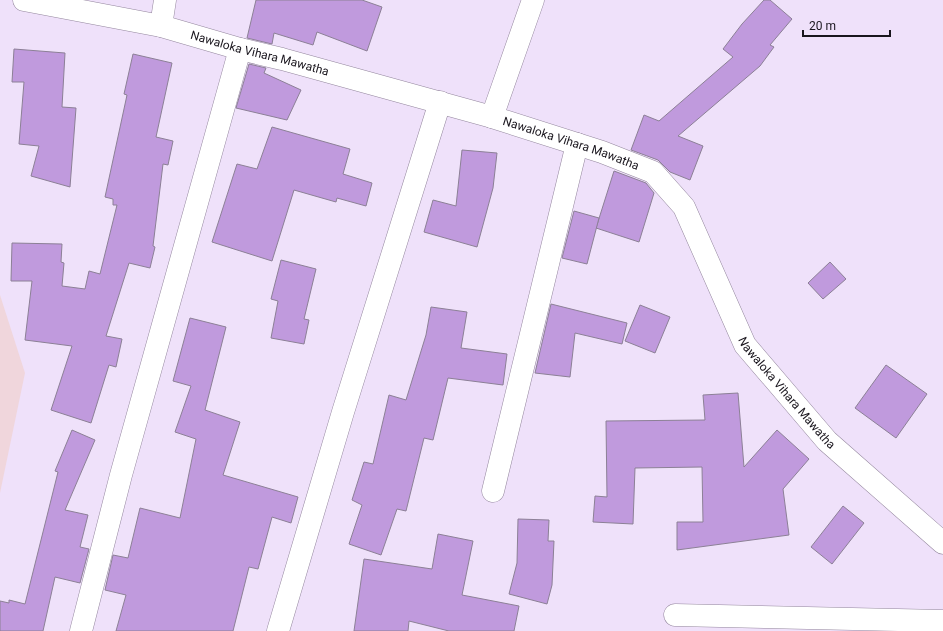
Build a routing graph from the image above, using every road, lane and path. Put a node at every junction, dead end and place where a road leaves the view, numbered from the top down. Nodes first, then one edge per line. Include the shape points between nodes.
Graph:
1 (24, 0) edge
2 (165, 0) edge
3 (533, 0) edge
4 (161, 26) junction
5 (240, 50) junction
6 (440, 102) junction
7 (492, 117) junction
8 (578, 144) junction
9 (493, 491) dead end
10 (943, 543) edge
11 (675, 615) dead end
12 (943, 621) edge
13 (81, 631) edge
14 (278, 631) edge

1 - 4 street, Nawaloka Vihara Mawatha
2 - 4 street
3 - 7 street
4 - 5 street, Nawaloka Vihara Mawatha
5 - 6 street, Nawaloka Vihara Mawatha
5 - 13 street via 121,475
6 - 7 street, Nawaloka Vihara Mawatha
6 - 14 street via 345,404
7 - 8 street, Nawaloka Vihara Mawatha
8 - 9 street
8 - 10 street, Nawaloka Vihara Mawatha via 653,172 684,207 745,345 827,442
11 - 12 street

